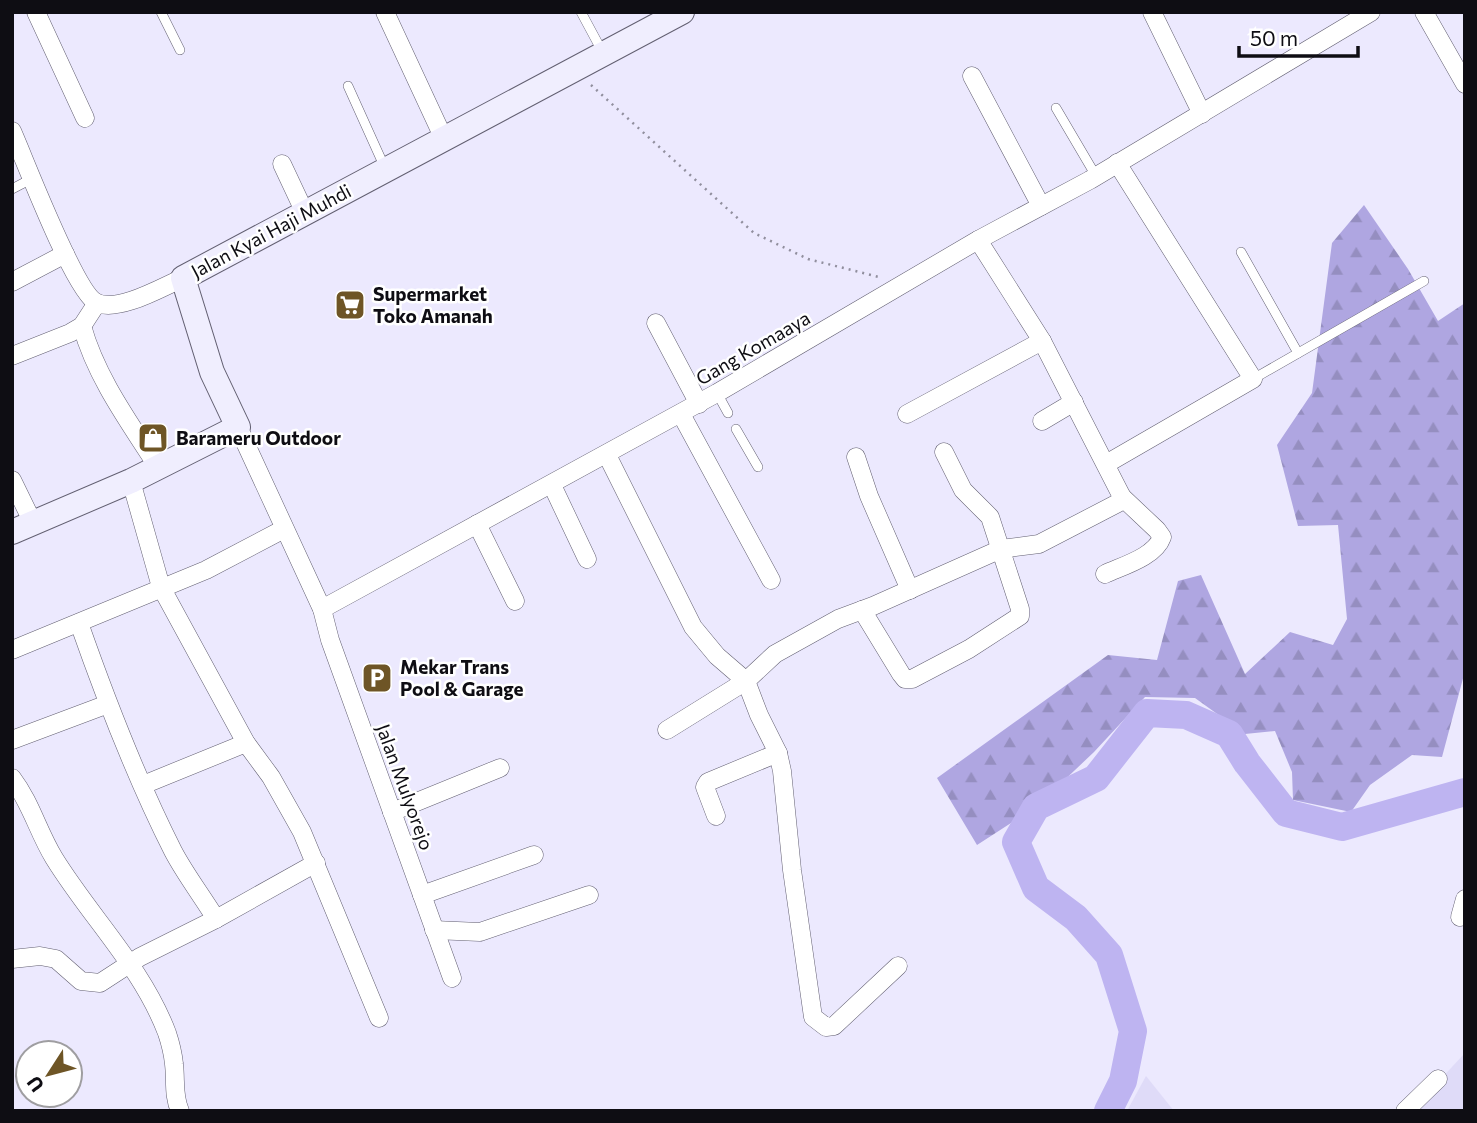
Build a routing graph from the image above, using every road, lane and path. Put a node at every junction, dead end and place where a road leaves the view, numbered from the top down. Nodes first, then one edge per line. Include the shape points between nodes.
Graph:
1 (36, 12) edge
2 (161, 12) edge
3 (385, 12) edge
4 (582, 12) edge
5 (682, 12) edge
6 (1152, 12) edge
7 (1371, 12) edge
8 (1424, 12) edge
9 (180, 50) dead end
10 (604, 54) junction
11 (574, 70) junction
12 (972, 76) dead end
13 (1465, 84) edge
14 (348, 86) dead end
15 (1056, 108) dead end
16 (1202, 114) junction
17 (85, 118) dead end
18 (12, 131) edge
19 (444, 139) junction
20 (1118, 163) junction
21 (282, 164) dead end
22 (386, 170) junction
23 (1096, 176) junction
24 (33, 178) junction
25 (12, 189) edge
26 (1041, 206) junction
27 (305, 213) junction
28 (978, 240) junction
29 (1241, 252) dead end
30 (65, 254) junction
31 (183, 278) junction
32 (1424, 281) dead end
33 (12, 282) edge
34 (906, 284) junction
35 (97, 303) junction
36 (656, 323) dead end
37 (82, 326) junction
38 (1042, 341) junction
39 (1298, 353) junction
40 (12, 356) edge
41 (1253, 379) junction
42 (717, 394) junction
43 (1074, 402) junction
44 (699, 404) junction
45 (728, 413) dead end
46 (681, 414) junction
47 (907, 414) dead end
48 (1042, 421) dead end
49 (238, 427) junction
50 (736, 429) dead end
51 (944, 452) dead end
52 (607, 455) junction
53 (856, 457) dead end
54 (1106, 464) junction
55 (158, 467) junction
56 (758, 467) dead end
57 (12, 480) edge
58 (131, 481) junction
59 (552, 485) junction
60 (1122, 497) junction
61 (477, 524) junction
62 (23, 527) edge
63 (284, 529) junction
64 (1001, 550) junction
65 (587, 559) dead end
66 (1105, 574) dead end
67 (771, 580) dead end
68 (161, 587) junction
69 (910, 590) junction
70 (515, 601) dead end
71 (322, 609) junction
72 (862, 610) junction
73 (79, 623) junction
74 (12, 650) edge
75 (746, 681) junction
76 (108, 704) junction
77 (667, 730) dead end
78 (12, 740) edge
79 (246, 743) junction
80 (778, 753) junction
81 (500, 768) dead end
82 (12, 778) edge
83 (143, 785) junction
84 (392, 812) junction
85 (716, 816) dead end
86 (534, 855) dead end
87 (316, 863) junction
88 (422, 895) junction
89 (589, 895) dead end
90 (1465, 899) edge
91 (1460, 917) dead end
92 (216, 919) junction
93 (435, 930) junction
94 (12, 959) edge
95 (131, 964) junction
96 (898, 966) dead end
97 (452, 978) dead end
98 (379, 1018) dead end
99 (1438, 1079) dead end
100 (180, 1111) edge
101 (1405, 1111) edge

1 - 17 street
2 - 9 lane
3 - 19 street
4 - 10 lane
5 - 10 street, Jalan Kyai Haji Muhdi
6 - 16 street
7 - 16 street, Gang Komaaya
8 - 13 street
10 - 11 street, Jalan Kyai Haji Muhdi
11 - 19 street, Jalan Kyai Haji Muhdi
11 - 34 path via 754,233 808,259
12 - 26 street
14 - 22 lane
15 - 23 lane
16 - 20 street, Gang Komaaya
18 - 24 street
19 - 22 street, Jalan Kyai Haji Muhdi
20 - 23 street, Gang Komaaya
20 - 41 street
21 - 27 street
22 - 27 street, Jalan Kyai Haji Muhdi
23 - 26 street, Gang Komaaya
24 - 25 lane
24 - 30 street
26 - 28 street, Gang Komaaya
27 - 31 street, Jalan Kyai Haji Muhdi
28 - 34 street, Gang Komaaya
28 - 38 street
29 - 39 lane
30 - 33 street
30 - 35 street via 79,282
31 - 35 street via 130,301
31 - 49 street, Jalan Kyai Haji Muhdi via 212,372
32 - 39 lane
34 - 42 street, Gang Komaaya
35 - 37 street
36 - 44 street
37 - 40 street
37 - 55 street via 103,376
38 - 43 street
38 - 47 street
39 - 41 lane
41 - 54 street
42 - 44 street, Gang Komaaya
42 - 45 lane
43 - 48 street
43 - 54 street
44 - 46 street, Gang Komaaya
46 - 52 street, Gang Komaaya
46 - 67 street
49 - 55 street
49 - 63 street
50 - 56 lane
51 - 64 street via 963,490 990,517
52 - 59 street, Gang Komaaya
52 - 75 street via 693,627
53 - 69 street
54 - 60 street
55 - 58 street
57 - 62 street
58 - 62 street
58 - 68 street
59 - 61 street, Gang Komaaya
59 - 65 street
60 - 64 street via 1039,544
60 - 66 street via 1162,537 1152,552
61 - 70 street
61 - 71 street, Gang Komaaya
63 - 68 street
63 - 71 street
64 - 69 street
64 - 72 street via 1020,616 912,679 901,674
68 - 73 street
68 - 79 street
69 - 72 street
71 - 84 street, Jalan Mulyorejo
72 - 75 street via 775,654
73 - 74 street
73 - 76 street
75 - 77 street
75 - 80 street
76 - 78 street
76 - 83 street
79 - 83 street
79 - 87 street via 271,777
80 - 85 street via 708,782 705,787
80 - 96 street via 813,1017 826,1027 834,1026
81 - 84 street
82 - 95 street via 29,802 52,856
83 - 92 street via 174,852
84 - 88 street, Jalan Mulyorejo
86 - 88 street
87 - 92 street
87 - 98 street
88 - 93 street, Jalan Mulyorejo
89 - 93 street via 480,932
90 - 91 street
92 - 95 street
93 - 97 street, Jalan Mulyorejo
94 - 95 street via 55,959 81,981 93,984
95 - 100 street via 167,1032
99 - 101 street

